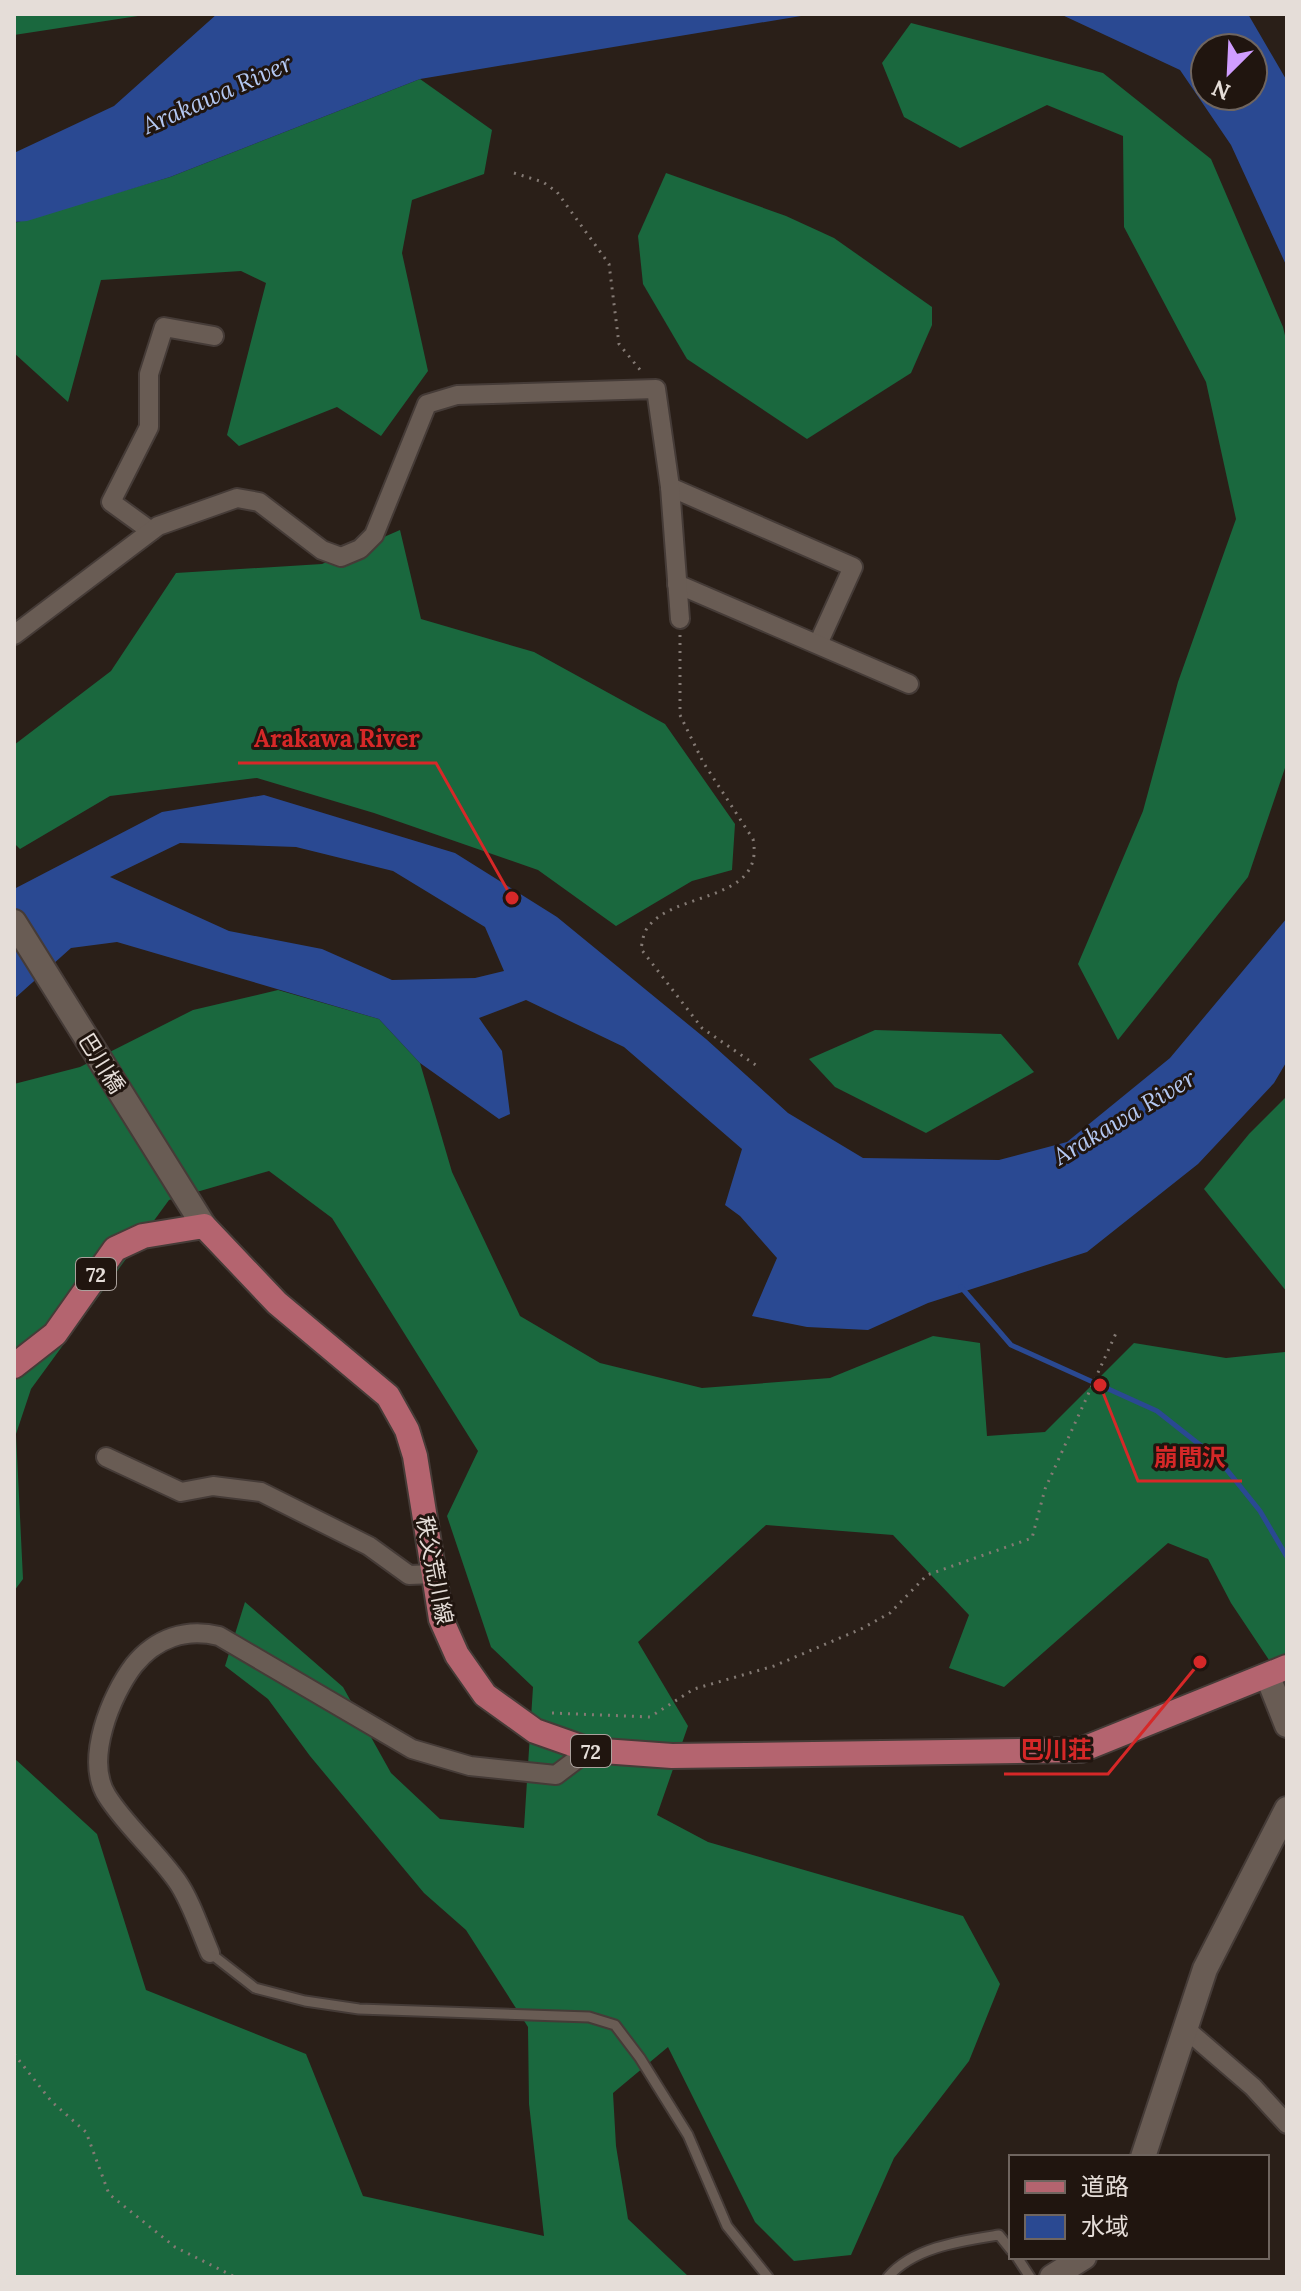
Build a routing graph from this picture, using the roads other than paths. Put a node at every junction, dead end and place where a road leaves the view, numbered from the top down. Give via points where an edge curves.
1 (214, 336) dead end
2 (670, 487) junction
3 (151, 531) junction
4 (677, 584) junction
5 (680, 619) road end
6 (14, 635) edge
7 (818, 644) junction
8 (909, 684) dead end
9 (14, 922) edge
10 (204, 1226) junction
11 (14, 1366) edge
12 (106, 1457) dead end
13 (434, 1574) junction
14 (1280, 1685) edge
15 (1287, 1725) edge
16 (589, 1750) junction
17 (1287, 1809) edge
18 (210, 1953) joint
19 (1188, 2031) junction
20 (1287, 2124) edge
21 (1144, 2155) edge
22 (1009, 2248) edge
23 (1018, 2259) edge
24 (1081, 2259) edge
25 (768, 2277) edge
26 (888, 2277) edge
27 (1030, 2277) edge
28 (1052, 2277) edge

1 - 3 street via 164,327 160,338 149,374 149,427 111,502
2 - 3 street via 656,389 457,395 427,404 374,535 360,549 341,557 322,550 259,502 237,498
2 - 4 street
2 - 7 street via 853,567
3 - 6 street
4 - 5 street
4 - 7 street
7 - 8 street
9 - 10 main road, 巴川橋
10 - 11 main road, 72 via 143,1236 115,1249 55,1334
10 - 13 main road, 秩父荒川線 / 72 via 277,1303 388,1396 415,1456
12 - 13 street via 181,1492 213,1486 261,1492 369,1546 409,1575
13 - 16 main road, 秩父荒川線 / 72 via 441,1619 457,1655 485,1695 535,1731
14 - 15 main road
14 - 16 main road, 秩父荒川線 / 72 via 1081,1750 672,1756
16 - 18 street via 556,1775 470,1766 412,1749 219,1636 198,1631 172,1635 146,1650 123,1679 104,1721 99,1759 105,1793 178,1883
17 - 19 main road via 1205,1969
18 - 25 lane via 255,1988 305,2001 369,2009 589,2017 615,2025 688,2135 727,2226
19 - 20 street
19 - 21 main road
22 - 26 lane via 999,2235 982,2238 900,2262
23 - 27 lane
24 - 28 main road

